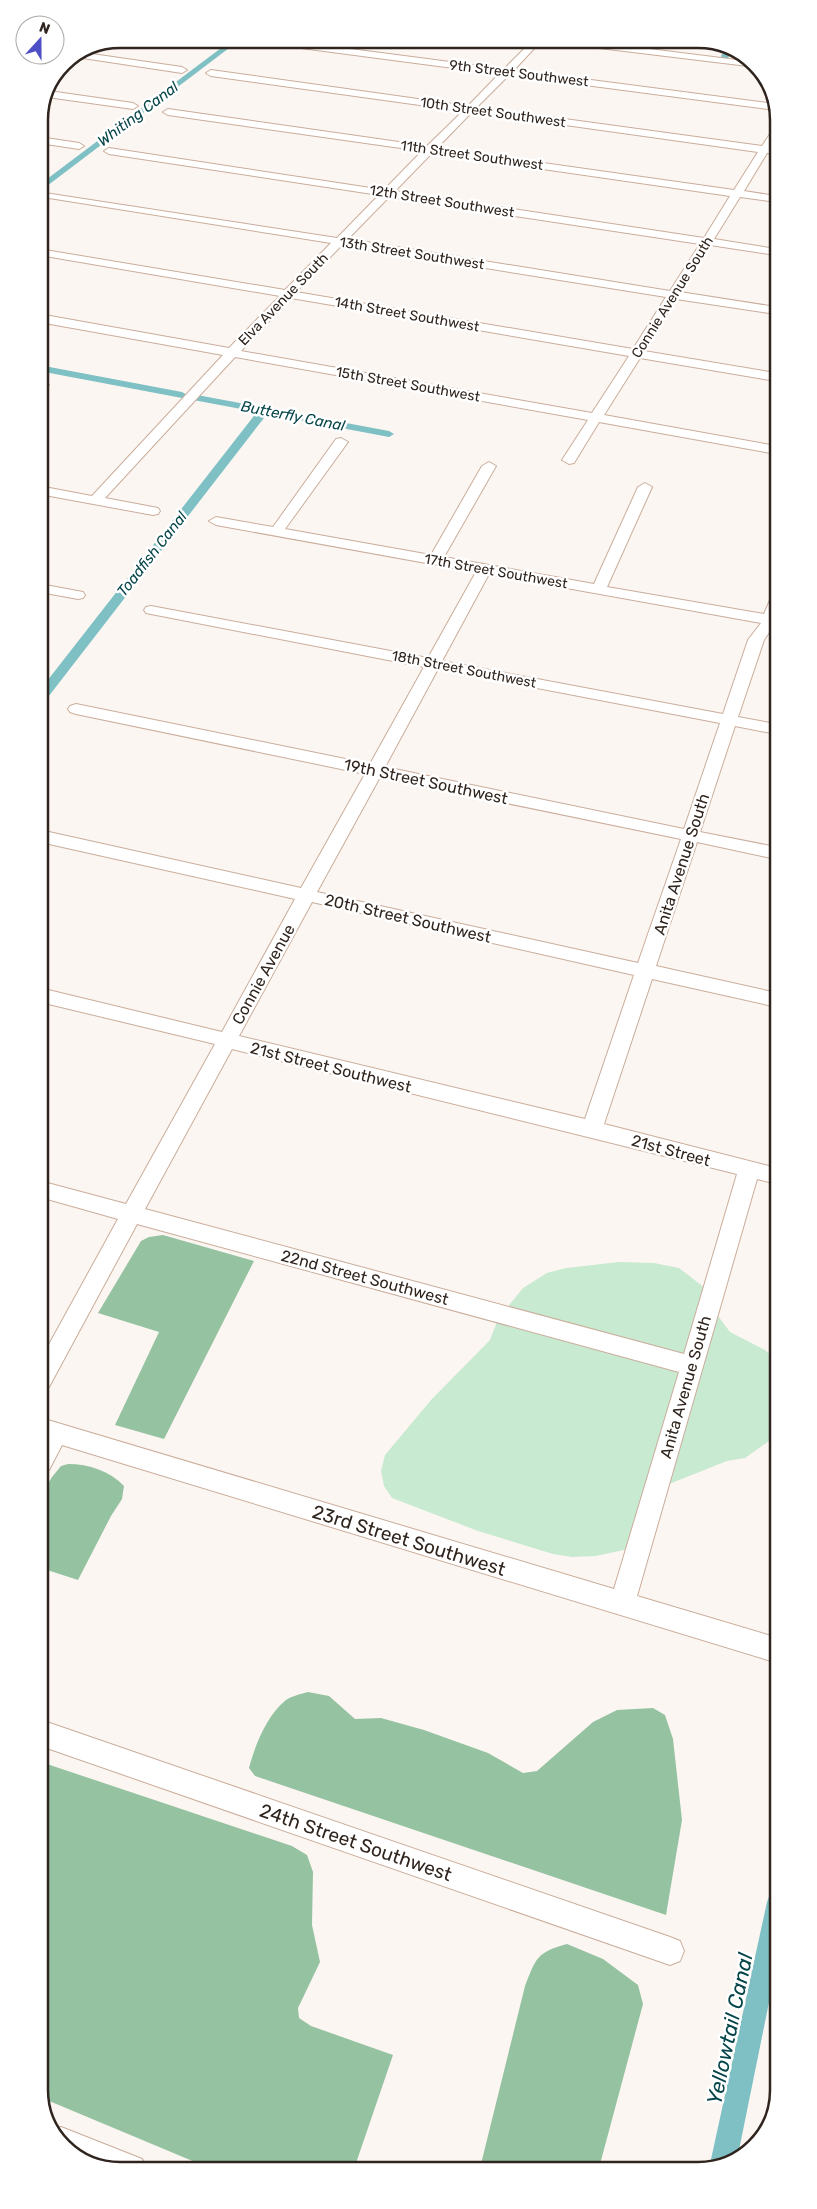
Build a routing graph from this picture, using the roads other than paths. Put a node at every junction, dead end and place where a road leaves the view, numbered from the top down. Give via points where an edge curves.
1 (324, 48) edge
2 (530, 48) edge
3 (646, 48) edge
4 (87, 56) edge
5 (742, 63) edge
6 (182, 70) dead end
7 (506, 72) junction
8 (211, 73) dead end
9 (52, 95) edge
10 (133, 106) dead end
11 (768, 106) edge
12 (470, 109) junction
13 (168, 112) dead end
14 (48, 141) edge
15 (79, 146) dead end
16 (431, 149) junction
17 (770, 150) edge
18 (109, 151) dead end
19 (388, 193) junction
20 (738, 193) junction
21 (49, 194) dead end
22 (770, 198) edge
23 (341, 241) junction
24 (707, 241) junction
25 (770, 251) edge
26 (48, 254) edge
27 (288, 294) junction
28 (674, 294) junction
29 (770, 310) edge
30 (48, 320) edge
31 (231, 353) junction
32 (637, 353) junction
33 (770, 376) edge
34 (595, 418) junction
35 (341, 442) dead end
36 (770, 449) edge
37 (569, 460) dead end
38 (489, 466) dead end
39 (646, 487) dead end
40 (48, 492) edge
41 (96, 500) junction
42 (153, 511) dead end
43 (216, 521) dead end
44 (276, 532) junction
45 (434, 560) junction
46 (485, 569) junction
47 (48, 589) edge
48 (599, 589) junction
49 (78, 595) dead end
50 (151, 610) dead end
51 (770, 619) edge
52 (770, 624) edge
53 (434, 663) junction
54 (76, 709) dead end
55 (728, 719) junction
56 (770, 727) edge
57 (374, 771) junction
58 (690, 835) junction
59 (48, 838) edge
60 (770, 852) edge
61 (307, 894) junction
62 (644, 970) junction
63 (48, 997) edge
64 (770, 998) edge
65 (226, 1041) junction
66 (593, 1129) junction
67 (749, 1170) junction
68 (770, 1174) edge
69 (48, 1190) edge
70 (131, 1213) junction
71 (690, 1365) junction
72 (48, 1367) edge
73 (48, 1431) edge
74 (622, 1604) junction
75 (770, 1649) edge
76 (48, 1735) edge
77 (670, 1951) dead end
78 (83, 2151) edge
79 (106, 2160) edge

1 - 7 street, 9th Street Southwest
2 - 7 street, Elva Avenue South
3 - 5 street
4 - 6 street
7 - 11 street, 9th Street Southwest
7 - 12 street, Elva Avenue South
8 - 12 street, 10th Street Southwest
9 - 10 street
12 - 16 street, Elva Avenue South
12 - 17 street, 10th Street Southwest
13 - 16 street, 11th Street Southwest
14 - 15 street
16 - 19 street, Elva Avenue South
16 - 20 street, 11th Street Southwest
17 - 20 street, Connie Avenue South
18 - 19 street, 12th Street Southwest
19 - 23 street, Elva Avenue South
19 - 24 street, 12th Street Southwest
20 - 22 street, 11th Street Southwest
20 - 24 street, Connie Avenue South
21 - 23 street, 13th Street Southwest
23 - 27 street, Elva Avenue South
23 - 28 street, 13th Street Southwest
24 - 25 street, 12th Street Southwest
24 - 28 street, Connie Avenue South
26 - 27 street, 14th Street Southwest
27 - 31 street, Elva Avenue South
27 - 32 street, 14th Street Southwest
28 - 29 street, 13th Street Southwest
28 - 32 street, Connie Avenue South
30 - 31 street, 15th Street Southwest
31 - 34 street, 15th Street Southwest
31 - 41 street, Elva Avenue South
32 - 33 street, 14th Street Southwest
32 - 34 street, Connie Avenue South
34 - 36 street, 15th Street Southwest
34 - 37 street, Connie Avenue South
35 - 44 street
38 - 45 street
39 - 48 street
40 - 41 street
41 - 42 street
43 - 44 street, 17th Street Southwest
44 - 45 street, 17th Street Southwest
45 - 46 street, 17th Street Southwest
46 - 48 street, 17th Street Southwest
46 - 53 street, Connie Avenue
47 - 49 street
48 - 51 street, 17th Street Southwest
50 - 53 street, 18th Street Southwest
52 - 55 street, Anita Avenue South via 756,640
53 - 55 street, 18th Street Southwest
53 - 57 street, Connie Avenue
54 - 57 street, 19th Street Southwest
55 - 56 street, 18th Street Southwest
55 - 58 street, Anita Avenue South
57 - 58 street, 19th Street Southwest
57 - 61 street, Connie Avenue
58 - 60 street, 19th Street Southwest
58 - 62 street, Anita Avenue South
59 - 61 street, 20th Street Southwest
61 - 62 street, 20th Street Southwest
61 - 65 street, Connie Avenue
62 - 64 street, 20th Street Southwest
62 - 66 street, Anita Avenue South
63 - 65 street, 21st Street Southwest
65 - 66 street, 21st Street Southwest
65 - 70 street, Connie Avenue
66 - 67 street, 21st Street
67 - 68 street
67 - 71 street, Anita Avenue South
69 - 70 street, 22nd Street Southwest
70 - 71 street, 22nd Street Southwest
70 - 72 street, Connie Avenue
71 - 74 street, Anita Avenue South
73 - 74 street, 23rd Street Southwest
74 - 75 street, 23rd Street Southwest
76 - 77 street, 24th Street Southwest
78 - 79 street

